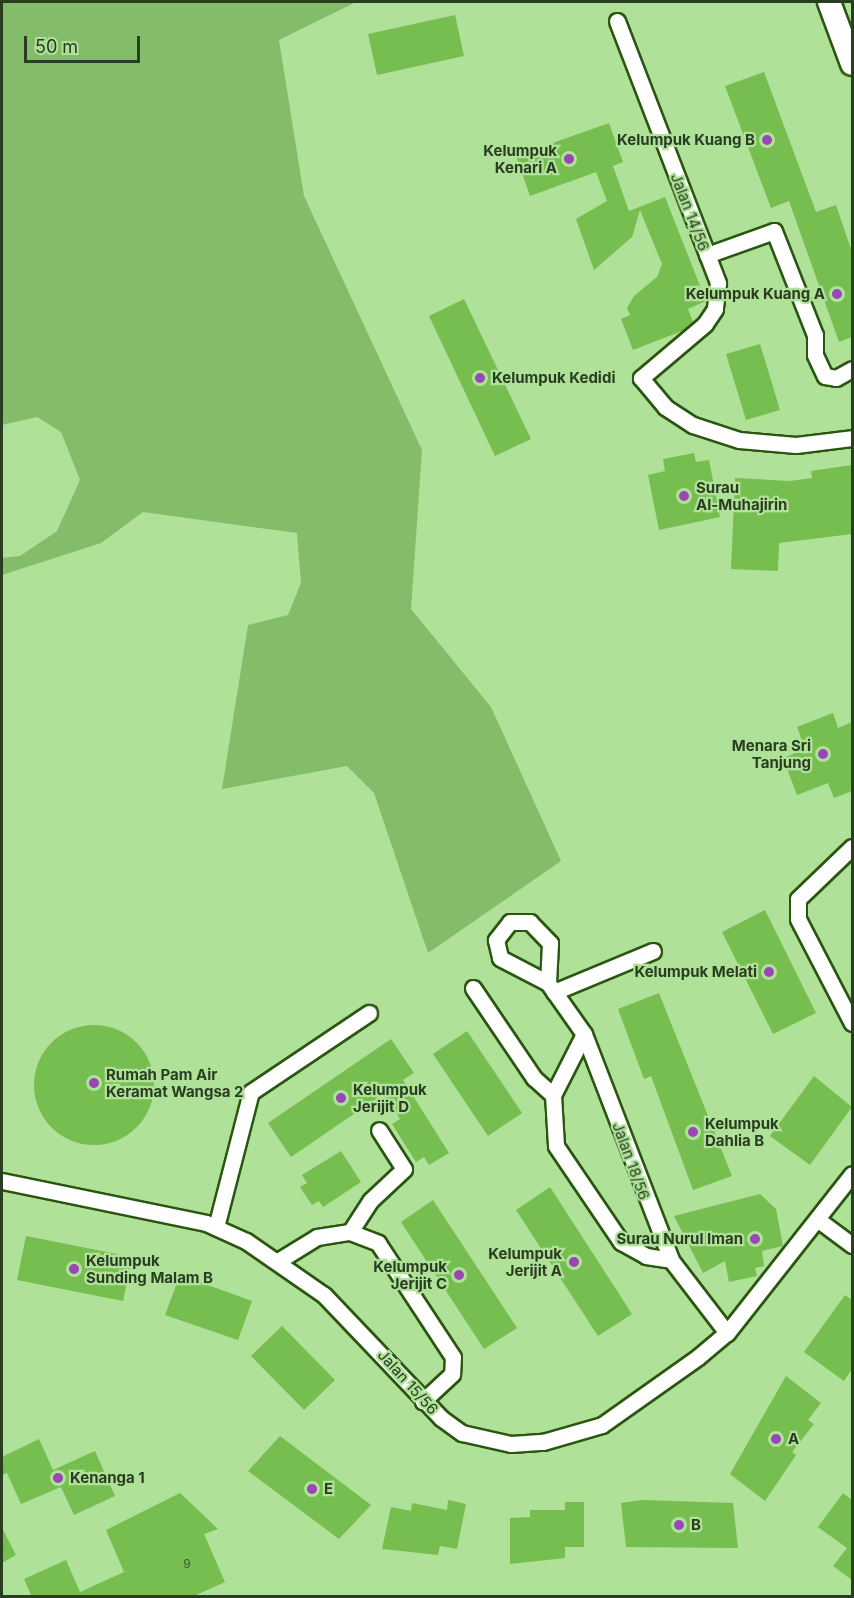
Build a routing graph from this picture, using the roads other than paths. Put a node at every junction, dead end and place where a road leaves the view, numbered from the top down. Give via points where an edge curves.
1 (829, 2) edge
2 (617, 21) dead end
3 (852, 64) edge
4 (707, 255) junction
5 (852, 369) edge
6 (852, 438) edge
7 (852, 847) edge
8 (653, 951) dead end
9 (473, 988) dead end
10 (369, 1013) dead end
11 (852, 1023) edge
12 (584, 1034) junction
13 (553, 1095) junction
14 (379, 1130) dead end
15 (852, 1173) edge
16 (2, 1181) edge
17 (817, 1219) junction
18 (216, 1227) junction
19 (350, 1232) junction
20 (852, 1245) edge
21 (671, 1260) junction
22 (278, 1261) junction
23 (727, 1333) junction
24 (423, 1401) junction

1 - 3 main road
2 - 4 street, Jalan 14/56
4 - 5 street via 774,231 816,335 815,355 825,376 836,378
4 - 6 street, Jalan 14/56 via 718,283 715,309 705,324 641,378 665,407 693,425 739,440 796,445
7 - 11 street via 798,899 798,919
8 - 12 street, Jalan 18/56 via 551,987
9 - 13 street via 534,1078
10 - 18 street via 251,1092
12 - 13 street
12 - 21 street, Jalan 18/56
13 - 21 street via 556,1146 599,1217 621,1242 646,1256
14 - 19 street via 404,1170 371,1200
15 - 17 street, Jalan 15/56
16 - 18 street, Jalan 15/56
17 - 20 street
17 - 23 street, Jalan 15/56
18 - 22 street, Jalan 15/56
19 - 22 street via 303,1242
19 - 24 street via 366,1237 386,1252 453,1356 452,1374
21 - 23 street, Jalan 18/56
22 - 24 street, Jalan 15/56 via 324,1295
23 - 24 street, Jalan 15/56 via 630,1409 574,1435 543,1442 486,1442 462,1432

